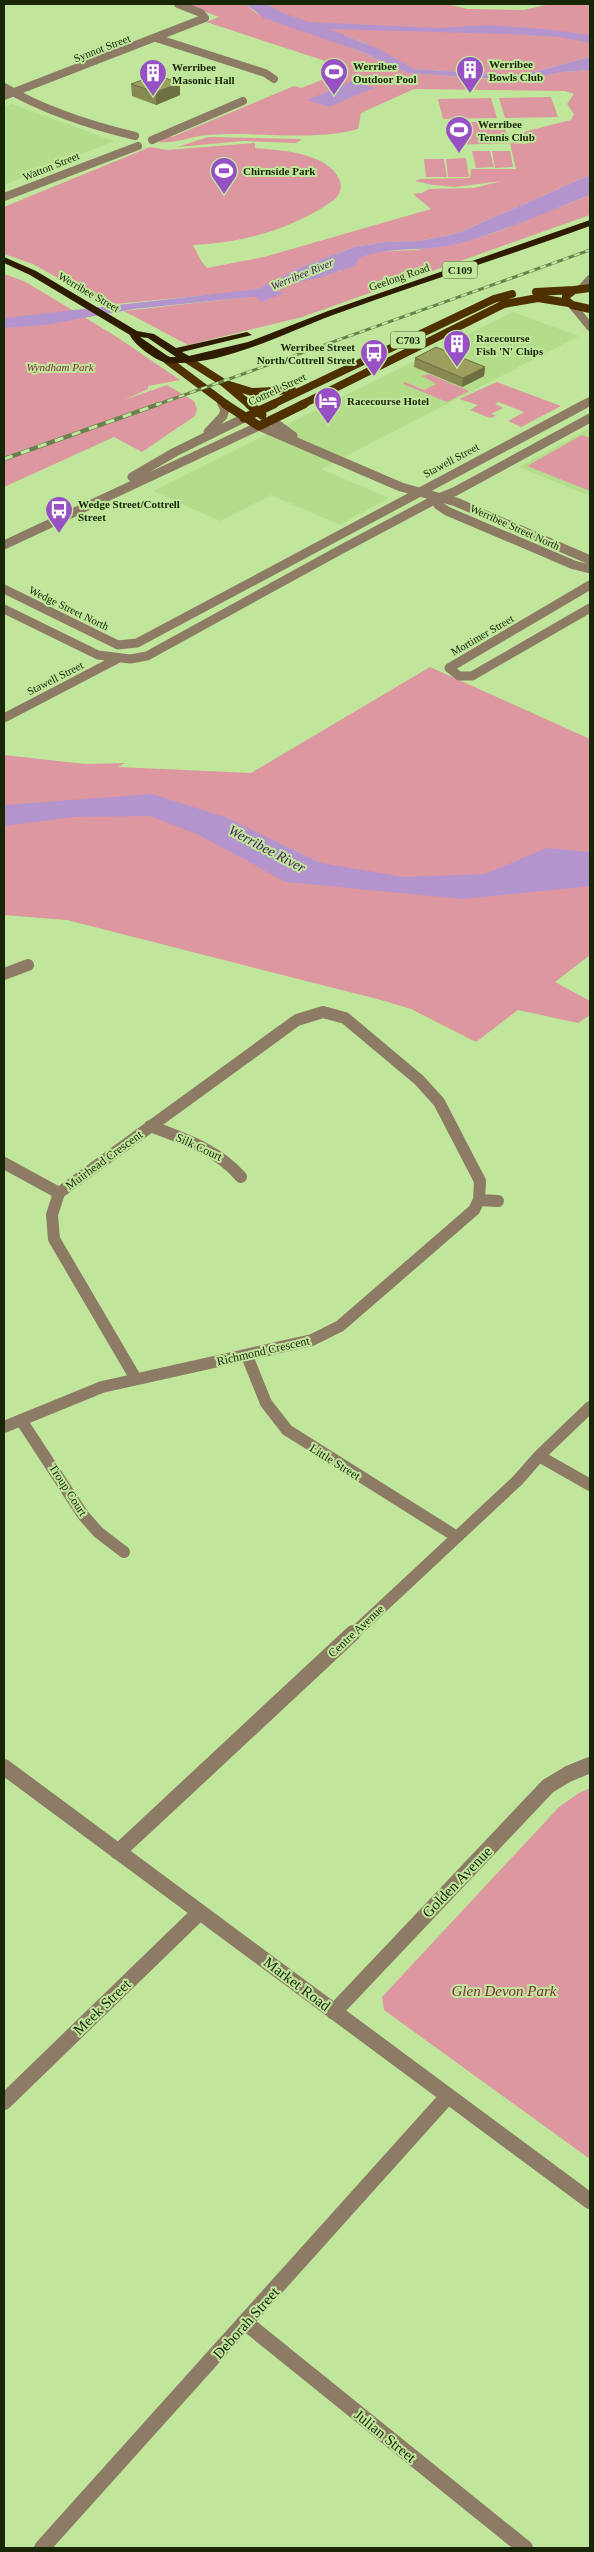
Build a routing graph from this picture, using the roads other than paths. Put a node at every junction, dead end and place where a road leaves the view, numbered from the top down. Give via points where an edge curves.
1 (178, 4) edge
2 (156, 38) junction
3 (274, 79) dead end
4 (4, 87) edge
5 (13, 93) junction
6 (4, 96) edge
7 (243, 101) dead end
8 (111, 131) junction
9 (167, 132) junction
10 (135, 136) junction
11 (143, 136) junction
12 (152, 140) junction
13 (126, 141) junction
14 (138, 146) junction
15 (107, 156) junction
16 (4, 197) edge
17 (590, 223) edge
18 (4, 260) edge
19 (4, 266) edge
20 (32, 274) junction
21 (590, 279) edge
22 (590, 288) edge
23 (578, 289) junction
24 (570, 304) junction
25 (590, 309) edge
26 (328, 314) junction
27 (462, 326) junction
28 (590, 327) edge
29 (429, 330) junction
30 (134, 333) junction
31 (174, 351) junction
32 (168, 360) junction
33 (188, 360) junction
34 (224, 383) junction
35 (314, 384) junction
36 (220, 400) junction
37 (590, 401) edge
38 (256, 411) junction
39 (244, 418) junction
40 (590, 418) edge
41 (271, 420) junction
42 (260, 426) junction
43 (199, 440) junction
44 (312, 448) junction
45 (417, 492) junction
46 (436, 499) junction
47 (82, 506) junction
48 (325, 544) junction
49 (4, 545) edge
50 (340, 550) junction
51 (590, 560) edge
52 (590, 570) edge
53 (270, 573) junction
54 (284, 580) junction
55 (590, 585) edge
56 (4, 588) edge
57 (590, 608) edge
58 (4, 609) edge
59 (125, 646) junction
60 (118, 658) junction
61 (4, 718) edge
62 (28, 965) dead end
63 (4, 974) edge
64 (150, 1126) junction
65 (4, 1163) edge
66 (241, 1177) dead end
67 (59, 1193) junction
68 (479, 1200) junction
69 (498, 1201) dead end
70 (247, 1356) junction
71 (136, 1379) junction
72 (590, 1408) edge
73 (21, 1420) junction
74 (4, 1427) edge
75 (539, 1456) junction
76 (590, 1485) edge
77 (457, 1537) junction
78 (124, 1552) dead end
79 (590, 1765) edge
80 (4, 1767) edge
81 (118, 1852) junction
82 (200, 1912) junction
83 (334, 2012) junction
84 (448, 2096) junction
85 (4, 2102) edge
86 (590, 2201) edge
87 (246, 2323) junction
88 (42, 2548) edge
89 (525, 2548) edge

1 - 2 street, Synnot Street via 205,15 205,18
2 - 3 street via 265,73
2 - 5 street, Synnot Street
4 - 5 street
5 - 6 street, Synnot Street
5 - 8 street via 21,99
7 - 9 street
8 - 10 street
8 - 13 street
9 - 11 street
9 - 12 street
10 - 11 street
10 - 13 street, Watton Street
11 - 12 street
12 - 14 street, Watton Street via 150,144
13 - 14 street
13 - 15 street, Watton Street
14 - 15 street, Watton Street
15 - 16 street, Watton Street
17 - 26 highway, Geelong Road / C109
18 - 20 highway, Werribee Street
19 - 20 highway, Werribee Street
20 - 30 highway, Werribee Street
21 - 23 street
22 - 23 main road, C703
23 - 24 main road via 566,296
23 - 29 main road, Cottrell Street / C703 via 508,295
24 - 25 main road, C703
24 - 27 main road, Cottrell Street / C703 via 538,298 520,300 504,304
24 - 28 street
26 - 31 highway, Geelong Road / C109
26 - 33 highway, Geelong Road / C109 via 282,334
27 - 29 main road
27 - 41 main road, Cottrell Street / C703
29 - 35 main road, Cottrell Street / C703
30 - 31 highway, Werribee Street via 151,336
30 - 32 highway, Werribee Street via 137,340
31 - 32 highway
31 - 33 highway, Werribee Street
32 - 33 highway, C109
32 - 36 main road, Werribee Street North
33 - 34 main road, Werribee Street North / C703
34 - 35 main road, C703 via 264,393
34 - 38 main road, Werribee Street North
35 - 38 main road, Cottrell Street
36 - 39 main road, Werribee Street North
36 - 43 street via 225,409 223,416
37 - 45 street, Stawell Street
38 - 39 main road, Cottrell Street
38 - 41 main road, Werribee Street North
39 - 42 main road, Werribee Street North
39 - 43 street, Cottrell Street
40 - 46 street, Stawell Street
41 - 42 main road, Cottrell Street / C703
41 - 44 street, Werribee Street North
42 - 44 street, Werribee Street North via 286,440
42 - 47 street, Cottrell Street
43 - 47 street, Cottrell Street
44 - 45 street, Werribee Street North
45 - 46 street, Werribee Street North
45 - 48 street, Stawell Street
46 - 50 street, Stawell Street
46 - 51 street, Werribee Street North via 456,502
46 - 52 street, Werribee Street North via 438,505 447,510
47 - 49 street, Cottrell Street
48 - 50 street
48 - 53 street, Stawell Street
50 - 54 street, Stawell Street
53 - 54 street
53 - 59 street, Stawell Street via 137,643
54 - 60 street, Stawell Street via 154,652 140,658
55 - 57 street, Mortimer Street via 449,668 459,676 472,676
56 - 59 street, Wedge Street North
58 - 60 street via 98,655
59 - 60 street via 126,652
60 - 61 street, Stawell Street
62 - 63 street
64 - 66 street, Silk Court via 218,1154 232,1164
64 - 67 street, Muirhead Crescent
64 - 68 street, Muirhead Crescent via 297,1020 323,1012 345,1018 419,1080 439,1102 480,1181
65 - 67 street
67 - 71 street, Muirhead Crescent via 50,1222 54,1239
68 - 69 street
68 - 70 street, Richmond Crescent via 464,1222 340,1326 300,1344
70 - 71 street, Richmond Crescent
70 - 77 street, Little Street via 266,1403 287,1430
71 - 73 street, Richmond Crescent via 75,1396
72 - 75 street, Centre Avenue
73 - 74 street, Richmond Crescent
73 - 78 street, Troup Court via 83,1515 98,1532
75 - 76 street
75 - 77 street, Centre Avenue
77 - 81 street, Centre Avenue
79 - 83 street, Golden Avenue via 548,1786
80 - 81 street, Market Road
81 - 82 street, Market Road
82 - 83 street, Market Road
82 - 85 street, Meek Street
83 - 84 street, Market Road
84 - 86 street, Market Road
84 - 87 street, Deborah Street
87 - 88 street, Deborah Street
87 - 89 street, Julian Street

